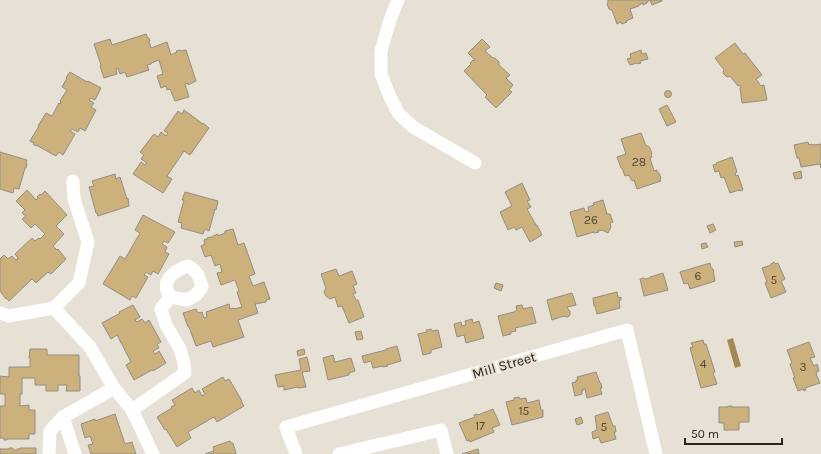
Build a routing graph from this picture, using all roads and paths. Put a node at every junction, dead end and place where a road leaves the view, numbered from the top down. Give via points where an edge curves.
1 (398, 0) edge
2 (475, 164) dead end
3 (73, 181) dead end
4 (170, 297) dead end
5 (54, 308) junction
6 (0, 313) edge
7 (114, 388) junction
8 (132, 410) junction
9 (63, 417) junction
10 (49, 454) edge
11 (75, 454) edge
12 (153, 454) edge
13 (296, 454) edge
14 (339, 454) edge
15 (447, 454) edge
16 (656, 454) edge

1 - 2 street via 381,51 381,74 389,96 399,114 412,127
3 - 5 street via 74,199 88,242 79,283
4 - 8 street via 161,309 166,325 180,349 185,373
5 - 6 street via 9,316
5 - 7 street via 90,347
7 - 8 street
7 - 9 street
8 - 12 street
9 - 10 street via 50,431
9 - 11 street
13 - 16 street, Mill Street via 286,427 627,330
14 - 15 street via 441,430

